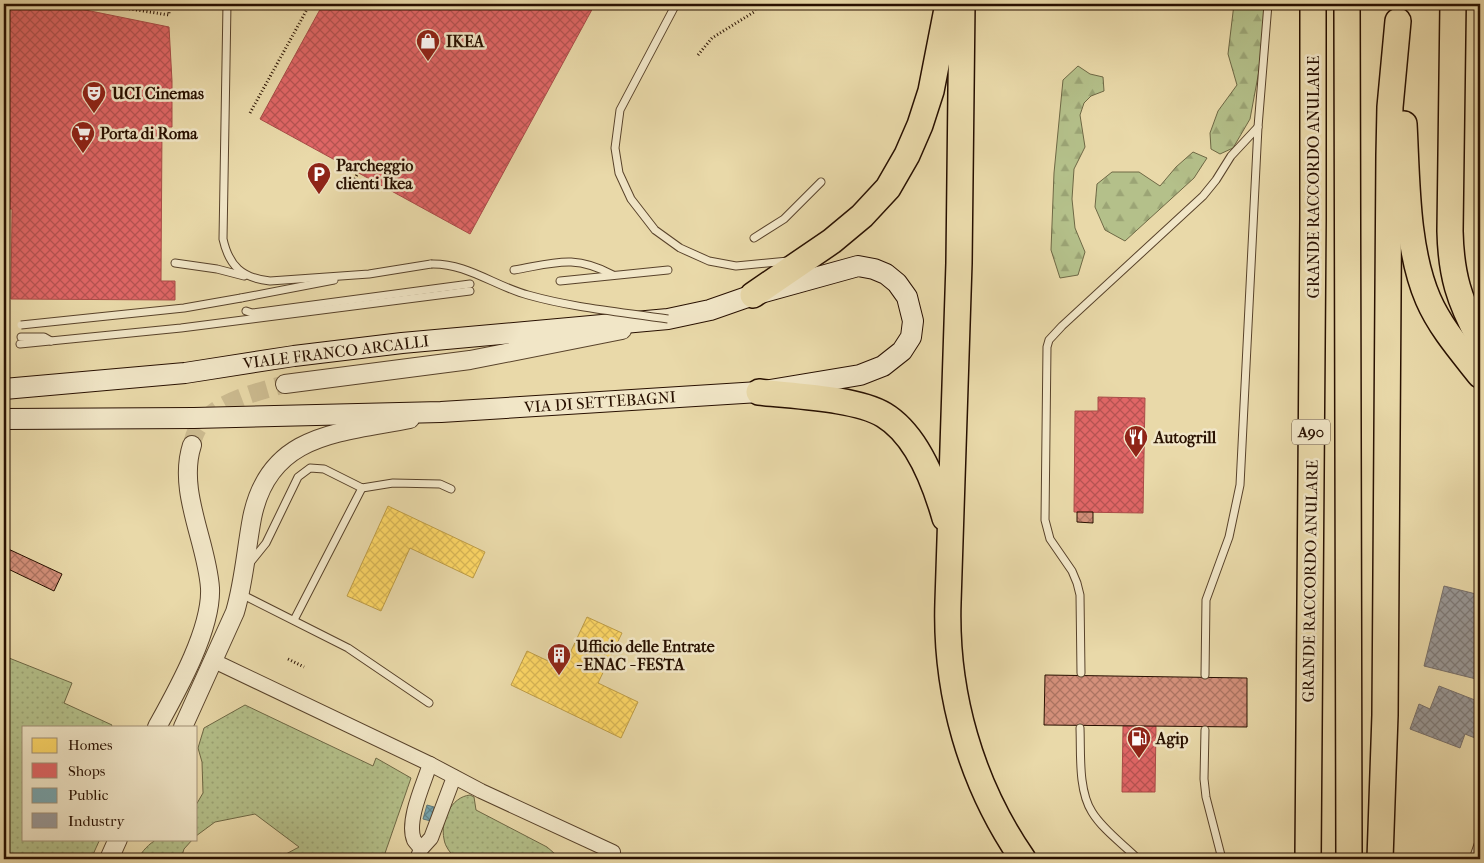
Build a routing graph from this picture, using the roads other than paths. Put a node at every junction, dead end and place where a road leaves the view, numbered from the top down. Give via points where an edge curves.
1 (227, 4) edge
2 (676, 4) edge
3 (948, 4) edge
4 (962, 4) edge
5 (976, 4) edge
6 (1268, 4) edge
7 (1313, 4) edge
8 (1347, 4) edge
9 (1453, 4) edge
10 (1398, 12) edge
11 (1258, 127) junction
12 (821, 182) dead end
13 (754, 238) dead end
14 (808, 259) junction
15 (175, 263) dead end
16 (959, 263) junction
17 (514, 270) dead end
18 (668, 270) dead end
19 (368, 274) junction
20 (614, 275) junction
21 (256, 279) junction
22 (560, 280) dead end
23 (753, 295) junction
24 (246, 311) dead end
25 (668, 318) junction
26 (21, 325) dead end
27 (1480, 339) edge
28 (21, 340) dead end
29 (1480, 375) edge
30 (285, 384) tunnel mouth
31 (4, 389) edge
32 (759, 392) junction
33 (441, 412) junction
34 (4, 419) edge
35 (192, 445) tunnel mouth
36 (362, 488) junction
37 (451, 489) dead end
38 (950, 536) junction
39 (245, 568) junction
40 (240, 594) junction
41 (294, 620) junction
42 (214, 661) junction
43 (1081, 673) dead end
44 (1205, 675) dead end
45 (429, 703) dead end
46 (158, 726) edge
47 (183, 726) edge
48 (1080, 728) dead end
49 (1204, 730) dead end
50 (430, 764) junction
51 (454, 777) junction
52 (1480, 839) edge
53 (118, 840) edge
54 (613, 852) dead end
55 (419, 854) edge
56 (109, 859) edge
57 (1023, 859) edge
58 (1138, 859) edge
59 (1222, 859) edge
60 (1308, 859) edge
61 (1349, 859) edge
62 (1380, 859) edge
63 (1473, 859) edge

1 - 21 lane via 223,239 233,264
2 - 14 lane via 620,110 615,148 619,173 631,198 654,230 680,248 709,261 736,266
3 - 14 highway via 931,92 907,155 888,188 862,216
4 - 16 highway
5 - 16 highway
6 - 11 lane
7 - 60 highway, GRANDE RACCORDO ANULARE / A90
8 - 61 highway, A90
9 - 27 highway via 1452,262 1461,302
10 - 29 highway via 1408,190 1417,262 1433,310
10 - 62 highway via 1389,154 1385,715
11 - 43 lane via 1231,156 1206,192 1049,340 1045,370 1045,520 1050,539 1078,583
11 - 44 lane via 1240,485 1229,537 1206,600
12 - 13 lane via 784,219
14 - 23 highway
15 - 21 lane
16 - 38 highway
17 - 20 lane via 566,260 600,268
18 - 20 lane
19 - 21 lane
19 - 25 lane, bridge via 446,264 549,301
19 - 26 lane, bridge via 184,308
20 - 22 lane
23 - 25 main road, VIALE FRANCO ARCALLI via 710,310
23 - 32 main road, VIA DI SETTEBAGNI via 848,268 866,267 886,274 897,283 907,297 913,321 911,337 902,351 877,370
24 - 28 lane via 252,313 470,287 181,328 51,341
25 - 30 street via 470,360
25 - 31 main road, VIALE FRANCO ARCALLI via 402,342 185,373
32 - 33 main road, VIA DI SETTEBAGNI
32 - 38 highway via 850,404 873,410 889,419 906,435 924,462
33 - 34 main road
33 - 39 street via 321,437 301,445 284,458 257,499
35 - 46 street via 187,472 210,587 209,607 191,660
36 - 37 lane via 394,483 440,484
36 - 39 lane via 324,470 310,468 298,477 266,543
36 - 41 lane
38 - 57 highway via 948,636 957,705 976,772 1001,824
39 - 40 street
40 - 41 lane
40 - 42 street
41 - 45 lane via 348,648
42 - 47 street
42 - 50 street
48 - 58 lane via 1086,800 1100,822
49 - 59 lane via 1206,797
50 - 51 street
50 - 55 street via 412,826
51 - 54 street
51 - 55 street via 431,838
52 - 63 lane
53 - 56 street

